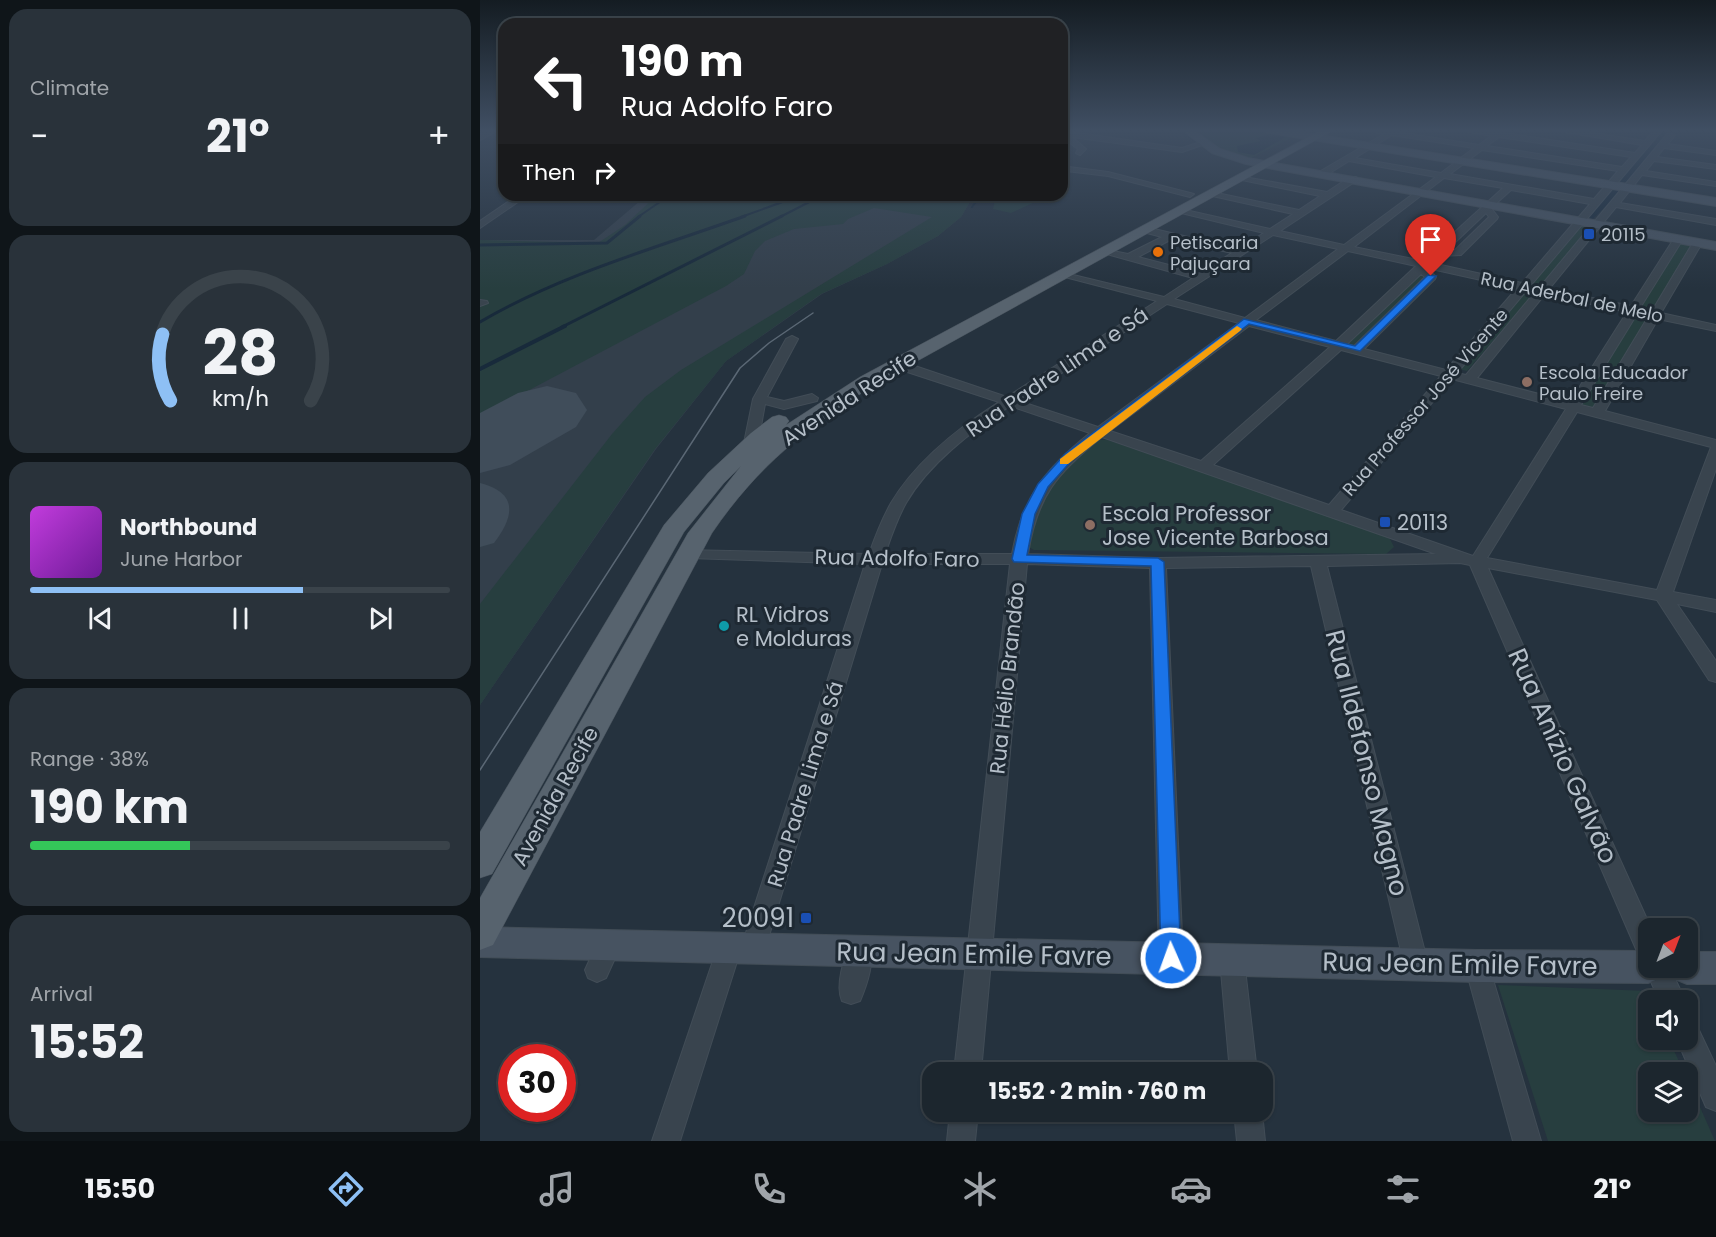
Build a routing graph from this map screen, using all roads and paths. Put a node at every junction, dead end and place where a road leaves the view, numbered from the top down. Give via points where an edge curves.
1 (1187, 182) edge
2 (1232, 182) edge
3 (1240, 182) edge
4 (1266, 182) edge
5 (1348, 182) edge
6 (1370, 182) edge
7 (1434, 182) edge
8 (1480, 182) edge
9 (1595, 182) edge
10 (1619, 182) edge
11 (1624, 182) edge
12 (1618, 186) junction
13 (1233, 187) junction
14 (1509, 187) junction
15 (1421, 192) junction
16 (1327, 195) junction
17 (515, 201) edge
18 (1596, 202) junction
19 (1716, 202) edge
20 (1612, 204) junction
21 (1488, 206) junction
22 (1301, 213) junction
23 (1580, 221) junction
24 (1716, 222) edge
25 (1596, 224) junction
26 (480, 225) edge
27 (1146, 230) junction
28 (1271, 232) junction
29 (1170, 236) junction
30 (1678, 239) junction
31 (1697, 243) junction
32 (1716, 246) edge
33 (1347, 249) junction
34 (1106, 251) junction
35 (1239, 252) junction
36 (1128, 258) junction
37 (1422, 266) junction
38 (1065, 274) junction
39 (1202, 277) junction
40 (1524, 286) junction
41 (1543, 290) junction
42 (1165, 300) junction
43 (1635, 311) junction
44 (1655, 315) junction
45 (1247, 321) junction
46 (1716, 328) edge
47 (792, 339) dead end
48 (1339, 345) junction
49 (1357, 349) junction
50 (896, 364) junction
51 (1448, 373) junction
52 (1469, 379) junction
53 (813, 398) junction
54 (759, 399) junction
55 (1008, 401) junction
56 (1573, 406) junction
57 (1597, 413) junction
58 (1101, 431) junction
59 (751, 443) junction
60 (1716, 444) edge
61 (1716, 449) edge
62 (1203, 466) junction
63 (1332, 510) junction
64 (1378, 527) junction
65 (689, 553) junction
66 (874, 559) junction
67 (1019, 559) junction
68 (1393, 561) junction
69 (1471, 561) junction
70 (1158, 562) junction
71 (1318, 562) junction
72 (1663, 596) junction
73 (1716, 606) edge
74 (1716, 675) edge
75 (480, 862) edge
76 (1638, 927) edge
77 (480, 933) edge
78 (480, 942) edge
79 (741, 949) junction
80 (860, 951) junction
81 (979, 955) junction
82 (1171, 958) junction
83 (1232, 960) junction
84 (1416, 964) junction
85 (1477, 966) junction
86 (1638, 967) edge
87 (1698, 968) edge
88 (1716, 968) edge
89 (851, 992) dead end
90 (1695, 1050) edge
91 (968, 1062) edge
92 (1243, 1062) edge
93 (1716, 1097) edge
94 (963, 1122) edge
95 (1249, 1122) edge
96 (666, 1141) edge
97 (961, 1141) edge
98 (1251, 1141) edge
99 (1527, 1141) edge

1 - 13 street
2 - 13 main road
3 - 13 main road, Avenida Recife
4 - 13 main road
5 - 16 street, Rua Padre Lima e Sá
6 - 15 main road
7 - 15 street, Rua Hélio Brandão
8 - 14 street
9 - 12 main road
10 - 12 street, Rua Professor José Vicente
11 - 12 street, Rua Professor José Vicente
12 - 18 street, Rua Professor José Vicente
12 - 19 main road
12 - 20 street, Rua Professor José Vicente
13 - 16 street
13 - 22 street
13 - 27 main road, Avenida Recife
13 - 28 street, Rua Aderbal de Melo
13 - 53 main road, Avenida Recife via 931,332
14 - 18 street
14 - 21 street
15 - 21 main road
15 - 33 street, Rua Hélio Brandão
16 - 22 street, Rua Padre Lima e Sá
17 - 26 street
18 - 23 street, Rua Professor José Vicente
20 - 24 street
20 - 25 street, Rua Professor José Vicente
21 - 23 main road
21 - 37 street via 1494,218 1458,253 1439,253
22 - 28 street, Rua Padre Lima e Sá
23 - 25 main road
23 - 40 street, Rua Professor José Vicente
25 - 30 main road
25 - 41 street, Rua Professor José Vicente
27 - 29 street
27 - 34 main road, Avenida Recife
28 - 33 street, Rua Aderbal de Melo
28 - 35 street, Rua Padre Lima e Sá
29 - 35 street
29 - 36 street
30 - 31 main road
30 - 43 street
31 - 32 main road
31 - 44 street
33 - 37 street, Rua Aderbal de Melo
33 - 45 street, Rua Hélio Brandão
34 - 36 street
34 - 38 main road, Avenida Recife
35 - 39 street, Rua Padre Lima e Sá
36 - 39 street
37 - 40 street, Rua Aderbal de Melo
37 - 48 street
37 - 49 street via 1431,276
38 - 42 street
38 - 50 main road, Avenida Recife
39 - 42 street, Rua Padre Lima e Sá
40 - 41 street, Rua Aderbal de Melo
40 - 51 street, Rua Professor José Vicente
41 - 43 street, Rua Aderbal de Melo
41 - 52 street, Rua Professor José Vicente
42 - 45 street
42 - 55 street, Rua Padre Lima e Sá
43 - 44 street, Rua Aderbal de Melo
43 - 56 street
44 - 46 street, Rua Aderbal de Melo
44 - 57 street
45 - 48 street
45 - 58 street, Rua Hélio Brandão
47 - 54 street
48 - 49 street
48 - 62 street
49 - 51 street
50 - 55 street
50 - 65 main road, Avenida Recife via 811,417 775,445 741,479
51 - 52 street
51 - 63 street, Rua Professor José Vicente
52 - 56 street
53 - 54 street via 784,405
53 - 59 main road, Avenida Recife
54 - 59 street
55 - 58 street
55 - 66 street, Rua Padre Lima e Sá via 964,433 903,496
56 - 57 street
56 - 69 street
57 - 60 street
58 - 62 street
58 - 67 street, Rua Hélio Brandão via 1069,456 1042,486 1028,514
59 - 75 main road, Avenida Recife via 673,530
61 - 72 street
62 - 63 street
63 - 64 street
64 - 68 street via 1405,549 1405,554
64 - 69 street
65 - 66 street, Rua Adolfo Faro
65 - 77 main road, Avenida Recife
66 - 67 street, Rua Adolfo Faro
66 - 79 street, Rua Padre Lima e Sá
67 - 70 street, Rua Adolfo Faro
67 - 81 street, Rua Hélio Brandão
68 - 69 street, Rua Adolfo Faro
68 - 71 street, Rua Adolfo Faro
69 - 72 street
69 - 76 street, Rua Anízio Galvão
70 - 71 street, Rua Adolfo Faro
70 - 82 street
71 - 84 street, Rua Ildefonso Magno
72 - 73 street
72 - 74 street
78 - 79 main road, Rua Jean Emile Favre via 603,958
79 - 80 main road, Rua Jean Emile Favre
79 - 96 street, Rua Padre Lima e Sá
80 - 81 main road, Rua Jean Emile Favre
80 - 89 street
81 - 82 main road, Rua Jean Emile Favre via 1104,962
81 - 91 street, Rua Hélio Brandão
82 - 83 main road, Rua Jean Emile Favre
83 - 84 main road, Rua Jean Emile Favre via 1352,969
83 - 92 street
84 - 85 main road, Rua Jean Emile Favre
85 - 86 main road, Rua Jean Emile Favre
85 - 99 street
87 - 88 main road
90 - 93 street
94 - 97 street
95 - 98 street

